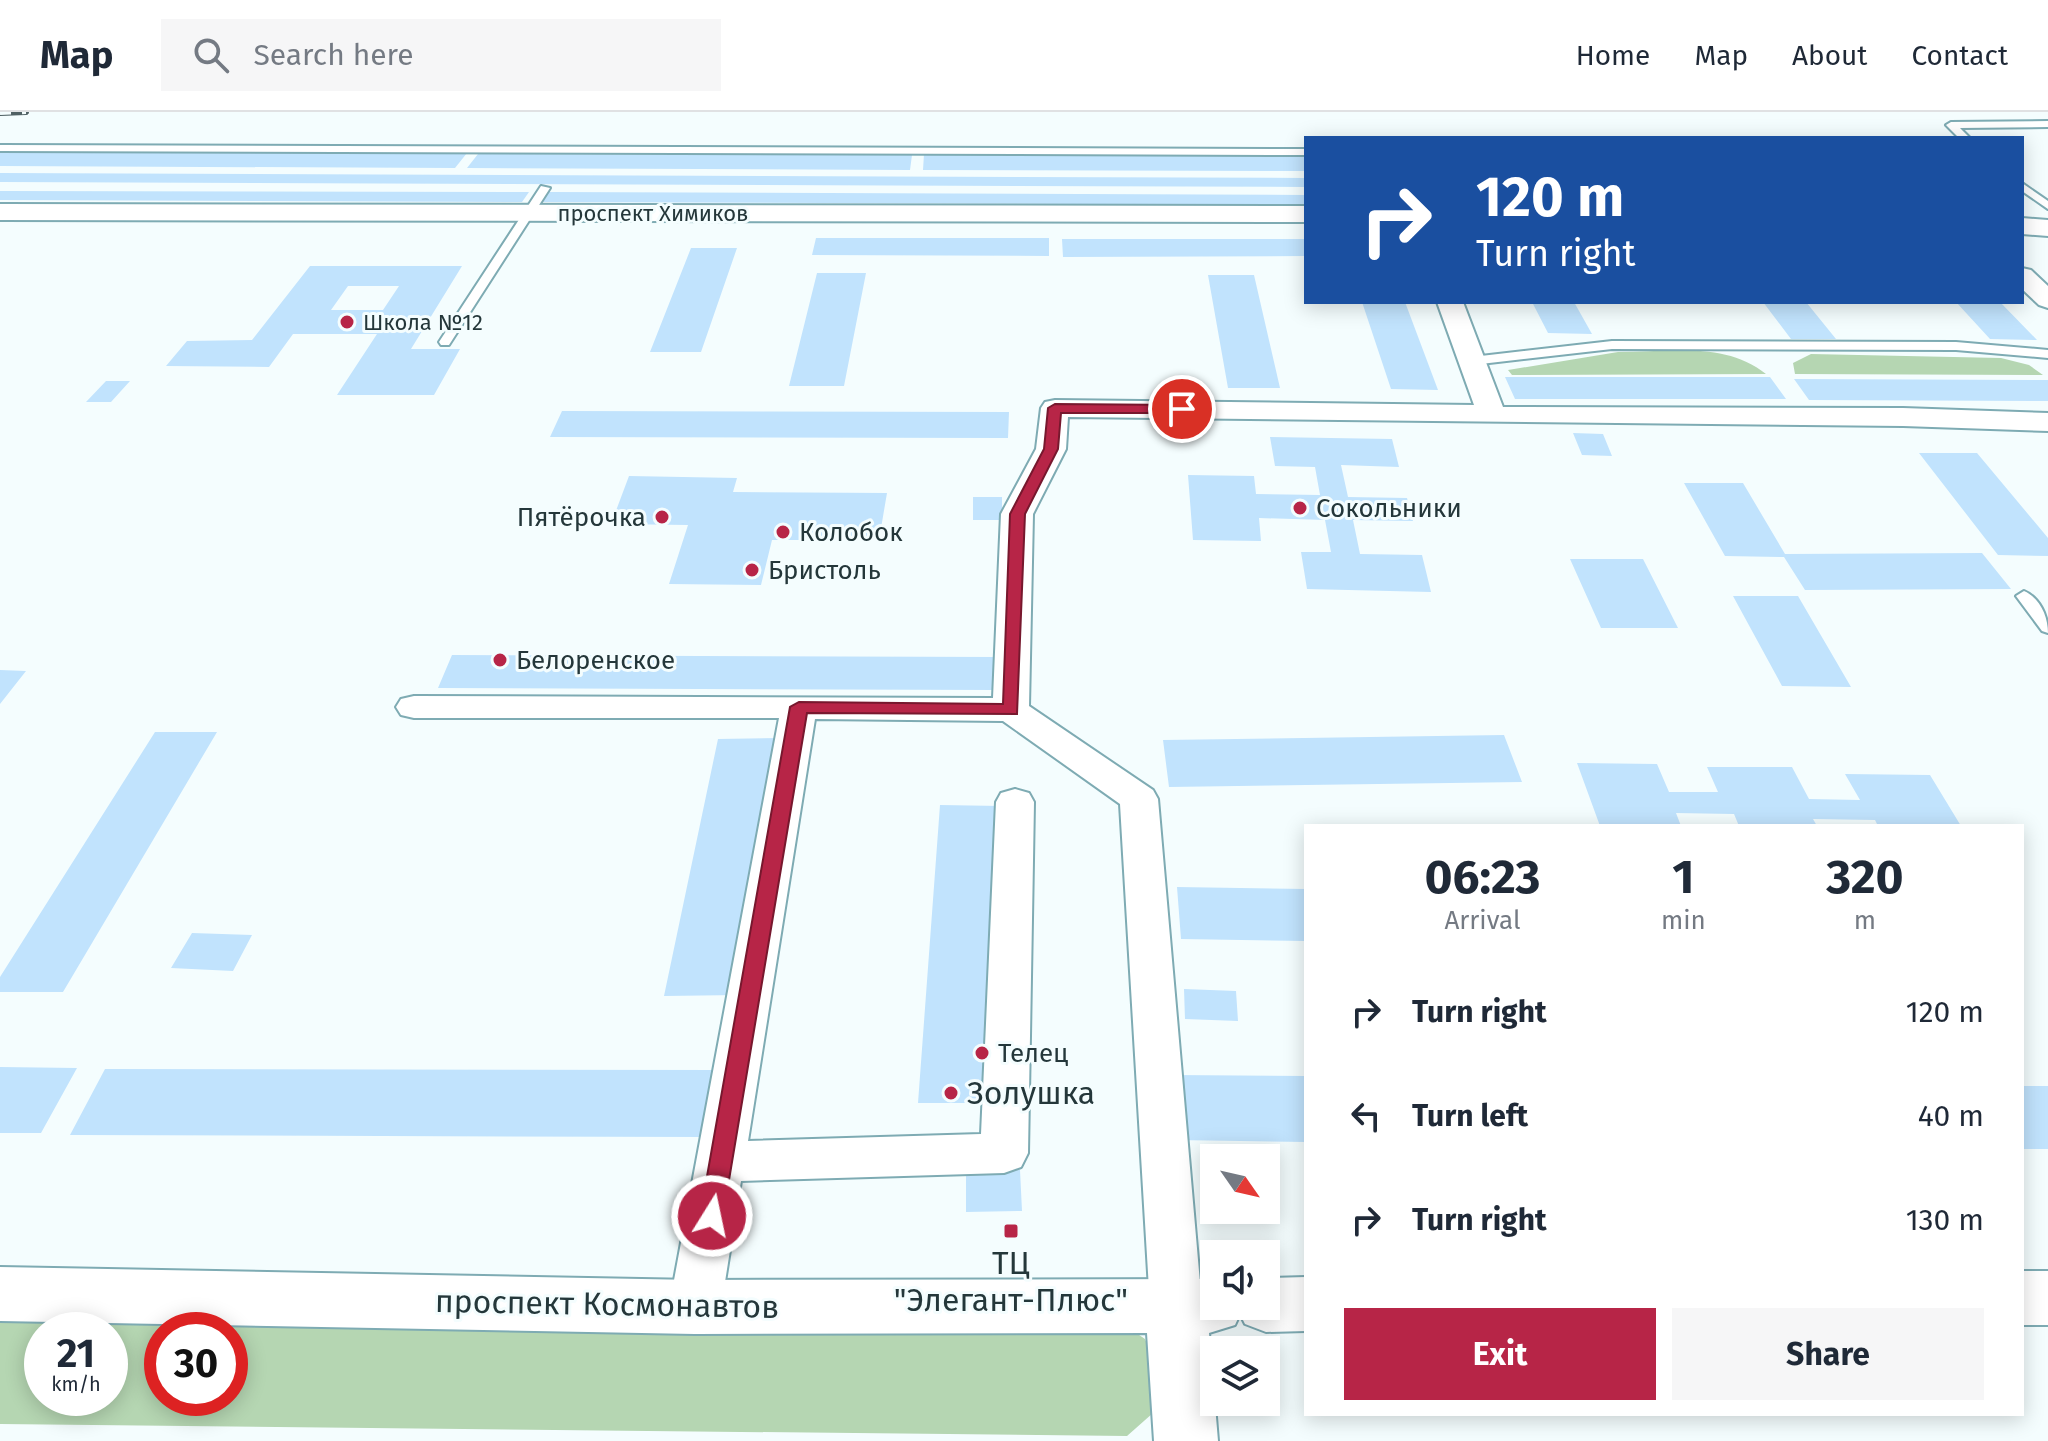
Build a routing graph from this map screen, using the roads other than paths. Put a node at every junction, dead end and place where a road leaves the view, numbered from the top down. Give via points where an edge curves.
1 (2048, 124) edge
2 (1963, 136) edge
3 (0, 148) edge
4 (1304, 152) edge
5 (545, 188) dead end
6 (2024, 188) edge
7 (2048, 206) edge
8 (0, 212) edge
9 (531, 212) junction
10 (1304, 214) edge
11 (2024, 226) edge
12 (2048, 228) edge
13 (2024, 277) edge
14 (2048, 300) edge
15 (1451, 304) edge
16 (445, 342) dead end
17 (2048, 354) edge
18 (1472, 361) junction
19 (1492, 415) junction
20 (2048, 422) edge
21 (2024, 596) dead end
22 (2048, 628) edge
23 (414, 707) dead end
24 (799, 707) junction
25 (1011, 710) junction
26 (1015, 802) dead end
27 (721, 1162) junction
28 (0, 1294) edge
29 (2024, 1298) edge
30 (2048, 1298) edge
31 (1304, 1304) edge
32 (1280, 1305) edge
33 (1195, 1306) edge
34 (695, 1307) junction
35 (1186, 1441) edge

1 - 2 lane via 1951,125
3 - 4 lane
5 - 9 lane
6 - 7 lane
8 - 9 street, проспект Химиков
9 - 10 street, проспект Химиков
9 - 16 lane
11 - 12 street
13 - 14 street
15 - 18 street
17 - 18 lane via 1956,346 1612,345
18 - 19 street
19 - 20 street via 1890,416
19 - 25 street via 1055,408 1051,449 1017,514
21 - 22 lane
23 - 24 street
24 - 25 street
24 - 27 street
25 - 33 street via 1139,799
26 - 27 street via 1004,1153
27 - 34 street
28 - 34 street, проспект Космонавтов
29 - 30 street
31 - 32 street
33 - 34 street, проспект Космонавтов
33 - 35 street

